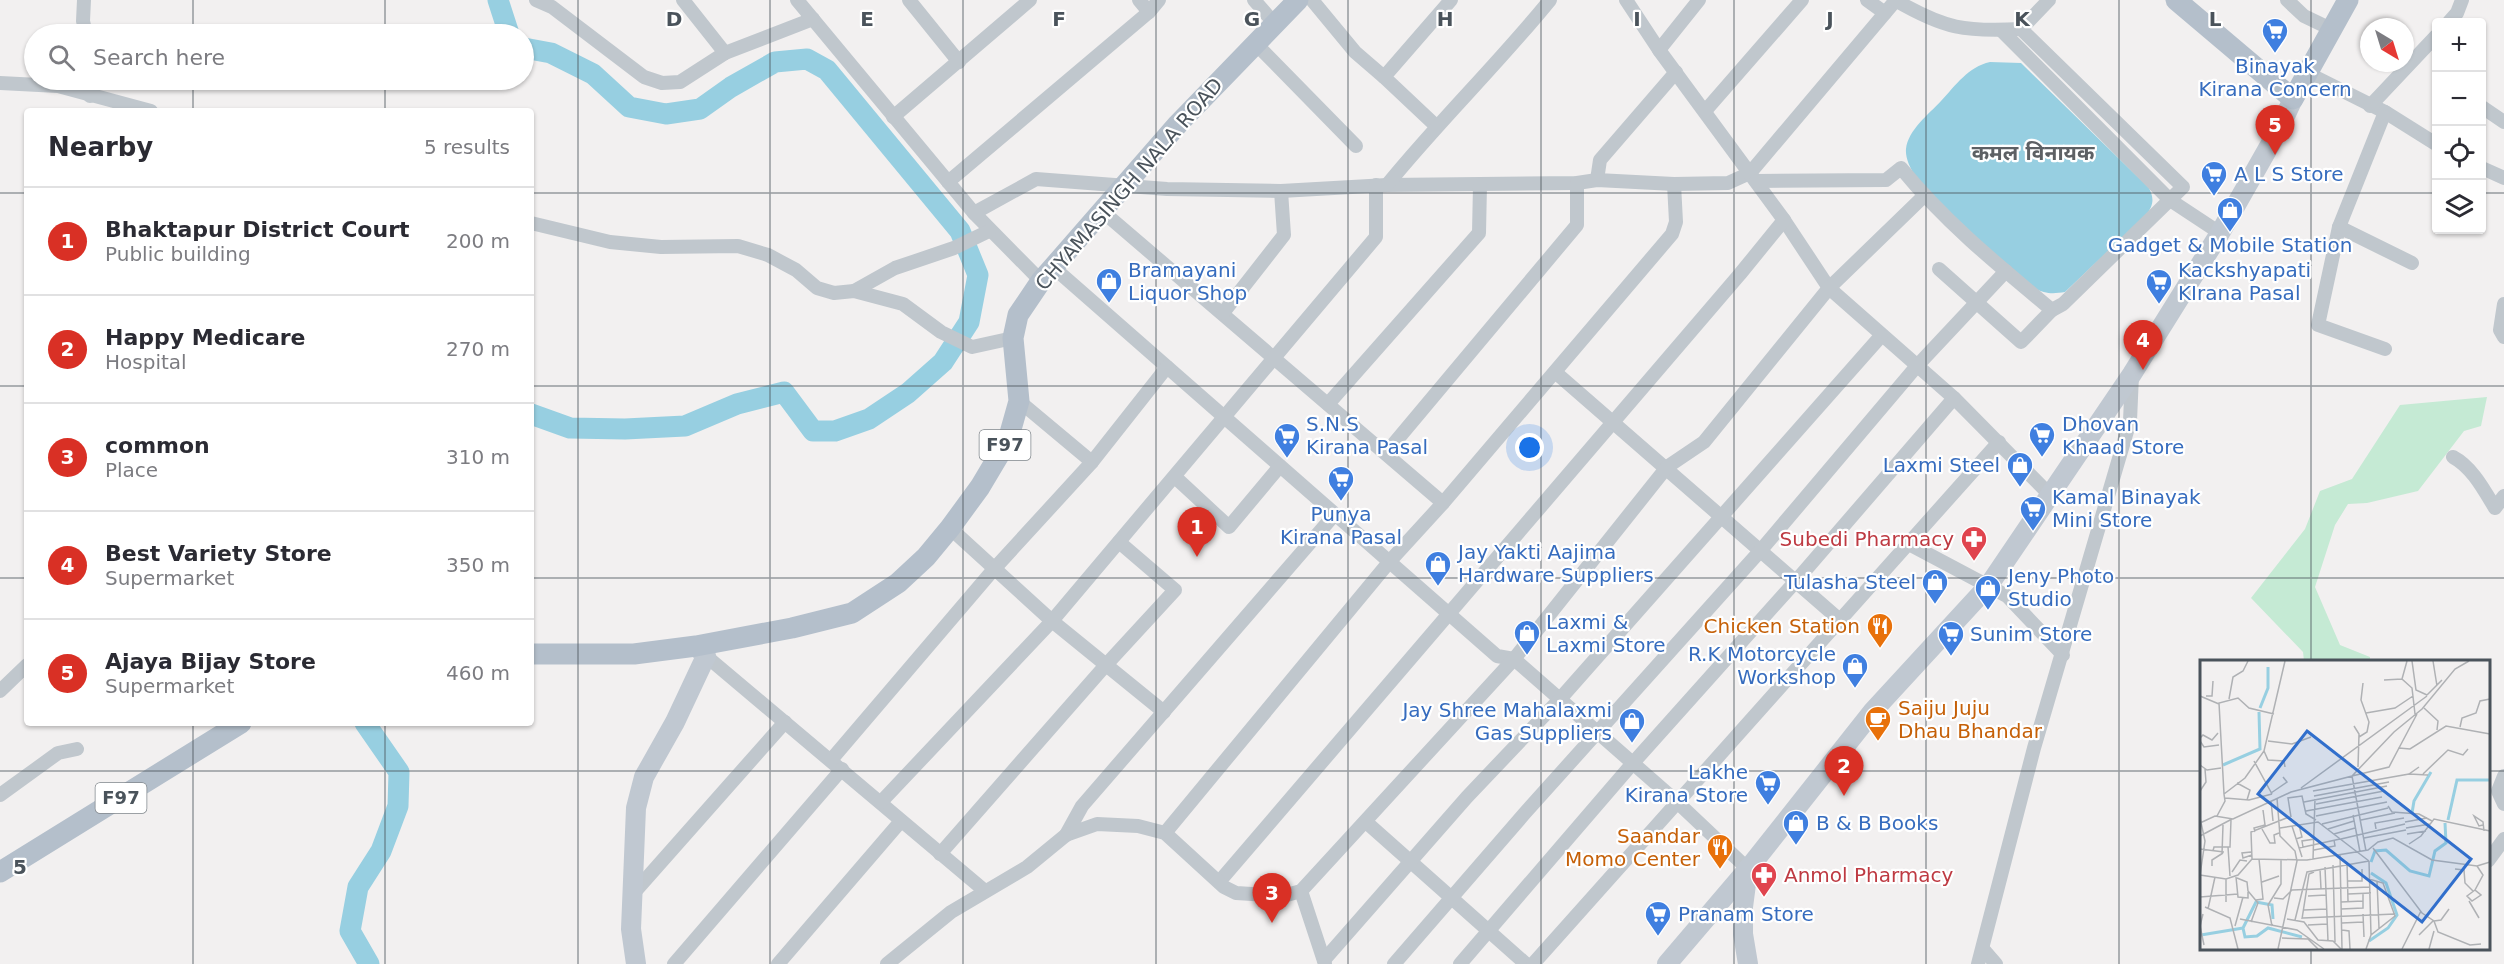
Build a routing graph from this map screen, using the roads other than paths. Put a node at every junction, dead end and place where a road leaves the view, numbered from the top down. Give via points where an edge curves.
1 (84, 0) edge
2 (536, 0) edge
3 (683, 0) edge
4 (797, 0) edge
5 (928, 0) edge
6 (1030, 0) edge
7 (1139, 0) edge
8 (1159, 0) edge
9 (1254, 0) edge
10 (1298, 0) edge
11 (1312, 0) edge
12 (1451, 0) edge
13 (1550, 0) edge
14 (1626, 0) edge
15 (1699, 0) edge
16 (1802, 0) edge
17 (1868, 0) edge
18 (1895, 0) edge
19 (2049, 0) edge
20 (2176, 0) edge
21 (2287, 0) edge
22 (2348, 0) edge
23 (2459, 1) edge
24 (556, 3) edge
25 (912, 5) edge
26 (1149, 12) junction
27 (1885, 13) junction
28 (2453, 18) edge
29 (813, 19) junction
30 (1274, 23) junction
31 (84, 24) edge
32 (2021, 29) junction
33 (2331, 29) junction
34 (2001, 30) junction
35 (2432, 40) edge
36 (1255, 43) junction
37 (1659, 50) junction
38 (725, 53) junction
39 (959, 62) junction
40 (1676, 72) junction
41 (2307, 73) junction
42 (1384, 77) junction
43 (0, 83) edge
44 (24, 84) edge
45 (71, 90) edge
46 (90, 90) edge
47 (90, 96) junction
48 (2293, 99) junction
49 (2370, 106) junction
50 (139, 108) edge
51 (1706, 110) junction
52 (2486, 110) edge
53 (2385, 112) junction
54 (893, 117) junction
55 (2504, 122) edge
56 (1436, 125) junction
57 (2432, 141) edge
58 (1356, 146) dead end
59 (2486, 170) edge
60 (1753, 177) junction
61 (2504, 177) edge
62 (1597, 180) junction
63 (948, 182) junction
64 (1577, 183) junction
65 (1674, 184) junction
66 (1123, 185) junction
67 (1382, 185) junction
68 (1480, 185) junction
69 (1281, 191) junction
70 (1924, 196) junction
71 (2170, 200) junction
72 (1102, 211) junction
73 (974, 213) junction
74 (1784, 220) junction
75 (534, 224) edge
76 (2339, 227) junction
77 (2220, 233) junction
78 (984, 234) junction
79 (2412, 263) dead end
80 (1939, 269) dead end
81 (2006, 271) junction
82 (1047, 274) junction
83 (1829, 288) junction
84 (854, 291) junction
85 (1976, 303) junction
86 (2504, 304) edge
87 (2052, 310) junction
88 (1223, 313) junction
89 (1881, 336) junction
90 (2504, 337) edge
91 (1013, 338) junction
92 (2385, 349) dead end
93 (1275, 358) junction
94 (1167, 367) junction
95 (1916, 367) junction
96 (1555, 372) junction
97 (2132, 374) junction
98 (1954, 398) junction
99 (1019, 401) junction
100 (1328, 404) junction
101 (1225, 418) junction
102 (1614, 421) junction
103 (1999, 442) junction
104 (1386, 453) junction
105 (2453, 457) dead end
106 (1092, 462) junction
107 (1280, 466) junction
108 (1667, 467) junction
109 (1175, 477) junction
110 (2050, 495) junction
111 (2504, 496) edge
112 (1443, 503) junction
113 (1335, 514) junction
114 (1722, 515) junction
115 (950, 528) junction
116 (1119, 542) junction
117 (1909, 544) junction
118 (1761, 550) junction
119 (1390, 561) junction
120 (994, 569) junction
121 (1796, 581) junction
122 (1989, 585) junction
123 (1450, 614) junction
124 (1052, 621) junction
125 (1841, 621) junction
126 (701, 651) junction
127 (534, 654) edge
128 (2063, 655) junction
129 (1514, 659) junction
130 (1105, 666) junction
131 (24, 668) edge
132 (0, 691) edge
133 (1560, 699) junction
134 (1164, 712) junction
135 (785, 722) junction
136 (236, 726) edge
137 (1598, 731) junction
138 (77, 749) dead end
139 (831, 760) junction
140 (1633, 763) junction
141 (842, 770) junction
142 (2504, 776) edge
143 (0, 795) edge
144 (1676, 801) junction
145 (881, 802) junction
146 (2504, 804) edge
147 (901, 821) junction
148 (1366, 822) junction
149 (1165, 833) junction
150 (1066, 836) junction
151 (2504, 839) edge
152 (940, 854) junction
153 (2489, 858) edge
154 (1413, 861) junction
155 (1748, 869) junction
156 (0, 872) edge
157 (1219, 882) junction
158 (985, 891) junction
159 (1301, 891) junction
160 (631, 896) junction
161 (1453, 898) junction
162 (1488, 932) junction
163 (1983, 949) junction
164 (1325, 962) edge
165 (636, 964) edge
166 (674, 964) edge
167 (778, 964) edge
168 (887, 964) edge
169 (1394, 964) edge
170 (1460, 964) edge
171 (1526, 964) edge
172 (1533, 964) edge
173 (1667, 964) edge
174 (1748, 964) edge
175 (1978, 964) edge
176 (1996, 964) edge

1 - 31 street
2 - 24 street
3 - 38 street
4 - 29 street
5 - 25 street
6 - 39 street
7 - 26 street
8 - 26 street
9 - 30 street
10 - 30 main road, CHYAMASINGH NALA ROAD / F97
11 - 42 street via 1355,52
12 - 42 street
13 - 56 street
14 - 37 street
15 - 37 street
16 - 51 street
17 - 27 street
18 - 27 street
18 - 34 street via 1918,14 1960,30
19 - 32 street
20 - 48 main road
21 - 33 street via 2304,16
22 - 33 main road
23 - 28 street
24 - 38 street via 628,66 662,83 680,82
25 - 39 street
26 - 63 street
27 - 60 street
29 - 38 street
29 - 54 street
30 - 36 main road, CHYAMASINGH NALA ROAD / F97
32 - 34 street
32 - 71 street via 2182,187
33 - 41 main road
34 - 71 street
35 - 49 street
36 - 58 street
36 - 66 main road, CHYAMASINGH NALA ROAD / F97
37 - 40 street
39 - 54 street
40 - 51 street
40 - 62 street via 1600,160
41 - 48 main road
41 - 49 street
42 - 56 street
43 - 44 street
45 - 47 street
46 - 47 street
47 - 50 street
48 - 77 main road
49 - 53 street
51 - 60 street
52 - 55 street
53 - 57 street
53 - 76 street
54 - 63 street
56 - 67 street
59 - 61 street
60 - 65 street via 1728,183
60 - 70 street via 1886,180 1901,168
60 - 74 street
62 - 64 street
62 - 65 street
63 - 73 street
64 - 68 street
64 - 104 street via 1577,225
65 - 96 street via 1676,222 1672,234
66 - 69 street
66 - 72 main road, CHYAMASINGH NALA ROAD / F97
66 - 73 street via 1036,179
67 - 68 street
67 - 69 street
67 - 93 street via 1376,237
68 - 100 street via 1479,233
69 - 88 street via 1284,235
70 - 81 street
70 - 83 street
71 - 77 street
71 - 87 street via 2073,297
72 - 82 main road, CHYAMASINGH NALA ROAD / F97
72 - 88 street
73 - 78 street
74 - 83 street
74 - 102 street
75 - 84 street via 610,242 662,247 738,246 768,255 796,270 817,288 834,294
76 - 79 street
76 - 92 street via 2318,325
77 - 97 main road
78 - 82 street
78 - 84 street via 895,268
80 - 85 street
81 - 85 street
81 - 87 street
82 - 91 main road, CHYAMASINGH NALA ROAD / F97 via 1018,315
82 - 94 street
83 - 89 street
83 - 108 street via 1704,442
84 - 91 street via 903,304 941,332 972,347
85 - 87 street via 2021,342
85 - 95 street
86 - 90 street via 2500,330
88 - 93 street
89 - 95 street
89 - 114 street
91 - 99 main road, CHYAMASINGH NALA ROAD / F97
93 - 100 street
93 - 101 street
94 - 101 street
94 - 106 street
95 - 98 street
95 - 118 street
96 - 102 street
96 - 112 street
97 - 110 main road
97 - 128 street via 2130,421
98 - 103 street
98 - 121 street
99 - 106 street
99 - 115 main road, CHYAMASINGH NALA ROAD / F97 via 1008,440
100 - 104 street
101 - 107 street
101 - 109 street
102 - 108 street
102 - 123 street
103 - 110 street
103 - 117 street
104 - 112 street
105 - 111 street via 2476,479 2495,508
106 - 120 street
107 - 109 street via 1228,527
107 - 113 street
108 - 114 street
108 - 129 street
109 - 116 street
110 - 122 main road
112 - 119 street
113 - 119 street
113 - 134 street
114 - 118 street
114 - 133 street
115 - 120 street
115 - 126 main road, CHYAMASINGH NALA ROAD / F97 via 898,583 852,613
116 - 124 street
116 - 130 street via 1175,590
117 - 122 street
117 - 125 street
118 - 121 street
118 - 137 street
119 - 123 street
119 - 149 street
120 - 124 street
120 - 139 street
121 - 125 street
121 - 140 street
122 - 128 street via 2007,596
122 - 155 main road via 1873,711
123 - 129 street via 1497,656
123 - 157 street
124 - 130 street
124 - 145 street
125 - 144 street
126 - 127 main road, CHYAMASINGH NALA ROAD / F97
126 - 135 street
126 - 160 main road via 675,722 645,777 636,808
128 - 163 street via 2034,748
129 - 133 street
129 - 148 street
130 - 134 street
130 - 152 street
131 - 132 street
133 - 137 street
133 - 154 street via 1467,797
134 - 150 street via 1082,806
135 - 139 street
135 - 160 street
136 - 156 main road, F97
137 - 140 street
137 - 161 street
138 - 143 street via 58,753
139 - 141 street
140 - 144 street
140 - 162 street
141 - 145 street
141 - 166 street
142 - 146 street via 2498,791
144 - 155 street
144 - 172 street
145 - 147 street
147 - 152 street
147 - 167 street
148 - 154 street
148 - 159 street
149 - 150 street via 1138,826 1097,824
149 - 157 street
150 - 158 street via 1027,867
151 - 153 street
152 - 158 street
154 - 161 street
154 - 164 street
155 - 173 main road
155 - 174 main road via 1743,908
157 - 159 street via 1236,893 1283,896
158 - 168 street via 951,912
159 - 164 street
160 - 165 main road
161 - 162 street
161 - 169 street
162 - 170 street
162 - 171 street
163 - 175 street
163 - 176 street

